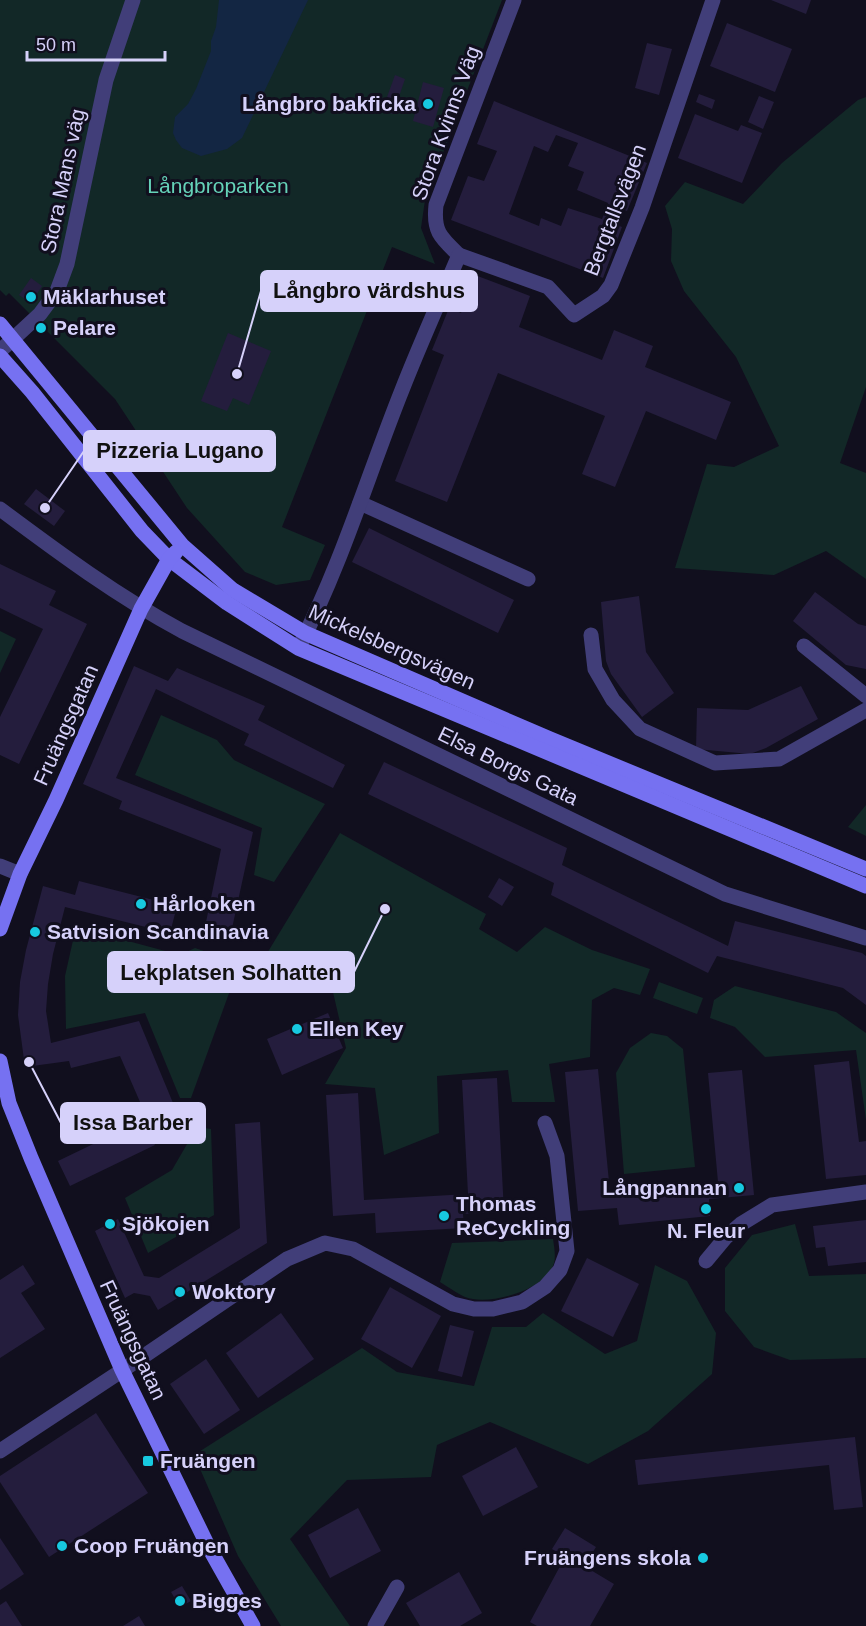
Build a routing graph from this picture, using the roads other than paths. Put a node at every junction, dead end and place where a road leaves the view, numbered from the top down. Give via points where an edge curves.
1 (133, 0) edge
2 (514, 0) edge
3 (713, 0) edge
4 (459, 255) junction
5 (0, 324) edge
6 (13, 339) junction
7 (0, 351) edge
8 (0, 356) edge
9 (360, 503) junction
10 (0, 509) edge
11 (182, 545) junction
12 (170, 559) junction
13 (528, 579) dead end
14 (141, 609) junction
15 (305, 633) junction
16 (591, 635) dead end
17 (804, 645) dead end
18 (298, 648) junction
19 (866, 696) edge
20 (866, 710) edge
21 (0, 866) edge
22 (866, 869) edge
23 (20, 874) junction
24 (866, 886) edge
25 (0, 929) edge
26 (866, 938) edge
27 (0, 1061) edge
28 (5, 1104) edge
29 (545, 1123) dead end
30 (866, 1192) edge
31 (706, 1261) dead end
32 (122, 1370) junction
33 (0, 1451) edge
34 (398, 1587) dead end
35 (253, 1626) edge
36 (375, 1626) edge

1 - 6 street, Stora Mans väg via 106,80 67,264 57,291 40,314
2 - 4 street, Stora Kvinns Väg via 436,206 434,221 441,238
3 - 4 street, Bergtallsvägen via 642,208 603,296 574,315 548,287
4 - 9 street via 401,390
5 - 6 main road, Mickelsbergsvägen
6 - 7 street, Stora Mans väg
6 - 11 main road, Mickelsbergsvägen
8 - 12 main road, Mickelsbergsvägen via 142,531
9 - 13 street
9 - 15 street
10 - 14 street, Elsa Borgs Gata
11 - 12 main road, Fruängsgatan
11 - 15 main road, Mickelsbergsvägen via 233,590
12 - 14 main road, Fruängsgatan
12 - 18 main road, Mickelsbergsvägen via 227,603
14 - 23 main road, Fruängsgatan
14 - 26 street, Elsa Borgs Gata via 726,894
15 - 18 street
15 - 22 main road, Mickelsbergsvägen
16 - 20 street via 595,669 613,700 633,722 640,729 715,763 779,759
17 - 19 street
18 - 24 main road, Mickelsbergsvägen
21 - 23 street
23 - 25 main road, Fruängsgatan
27 - 28 main road, Fruängsgatan
28 - 32 main road, Fruängsgatan
29 - 32 street via 557,1156 567,1251 560,1270 545,1287 522,1302 493,1309 453,1304 353,1249 325,1242 287,1258
30 - 31 street via 772,1205 741,1224
32 - 33 street
32 - 35 main road, Fruängsgatan via 208,1546
34 - 36 street

